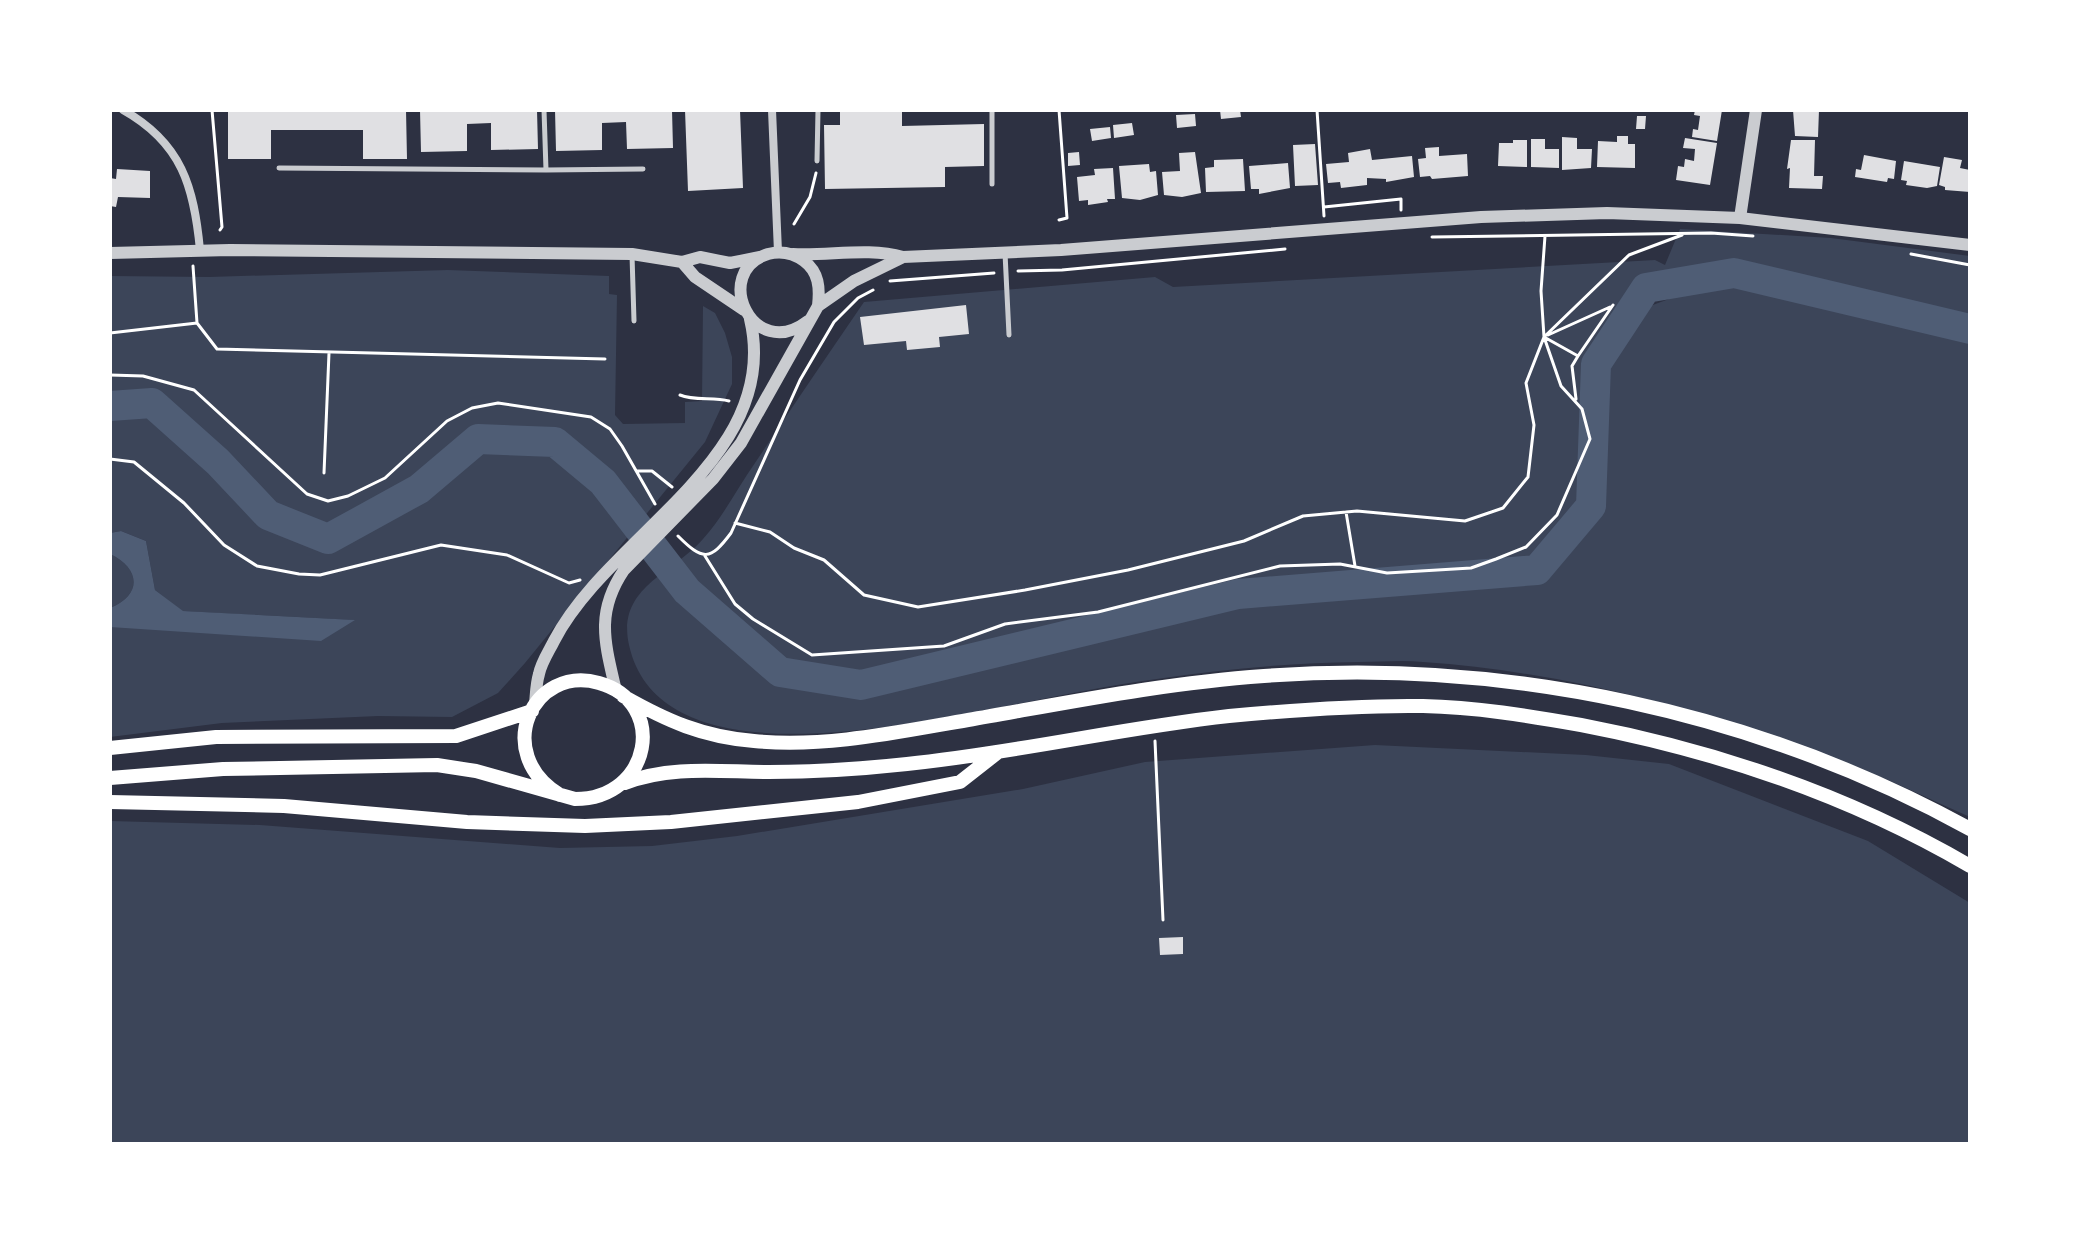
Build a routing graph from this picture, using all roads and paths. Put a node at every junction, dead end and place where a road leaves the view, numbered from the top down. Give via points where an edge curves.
1 (123, 110) edge
2 (212, 110) edge
3 (544, 110) edge
4 (772, 110) edge
5 (818, 110) edge
6 (992, 110) edge
7 (1059, 110) edge
8 (1317, 110) edge
9 (1756, 110) edge
10 (817, 161) joint
11 (279, 168) dead end
12 (643, 169) dead end
13 (546, 170) junction
14 (992, 184) dead end
15 (1401, 199) dead end
16 (1740, 218) junction
17 (1059, 220) dead end
18 (794, 224) dead end
19 (220, 230) dead end
20 (1545, 236) junction
21 (1419, 237) dead end
22 (1970, 245) edge
23 (1294, 248) dead end
24 (196, 250) junction
25 (778, 252) junction
26 (1005, 252) junction
27 (110, 253) edge
28 (632, 254) junction
29 (793, 254) junction
30 (762, 256) junction
31 (903, 257) junction
32 (682, 262) junction
33 (1006, 272) junction
34 (888, 281) dead end
35 (875, 288) dead end
36 (818, 306) junction
37 (747, 315) junction
38 (634, 321) dead end
39 (808, 321) junction
40 (197, 323) junction
41 (110, 333) edge
42 (1009, 335) dead end
43 (1544, 337) junction
44 (329, 352) junction
45 (1578, 356) junction
46 (605, 359) dead end
47 (110, 375) edge
48 (680, 395) dead end
49 (732, 402) dead end
50 (1577, 402) junction
51 (110, 459) edge
52 (637, 471) junction
53 (324, 473) dead end
54 (681, 497) junction
55 (1346, 512) junction
56 (660, 513) dead end
57 (735, 523) junction
58 (675, 534) dead end
59 (705, 556) junction
60 (620, 565) junction
61 (1355, 566) junction
62 (587, 573) dead end
63 (620, 693) junction
64 (534, 708) junction
65 (1155, 725) junction
66 (110, 748) edge
67 (1001, 751) junction
68 (110, 778) edge
69 (625, 783) junction
70 (560, 795) junction
71 (110, 802) edge
72 (1970, 829) edge
73 (1970, 866) edge
74 (1163, 920) dead end

1 - 24 street via 156,134 181,165 193,197
2 - 19 path
3 - 13 lane
4 - 25 street
5 - 10 lane
6 - 14 lane
7 - 17 path via 1067,218
8 - 15 path via 1324,207
9 - 16 street
10 - 18 path via 813,189
11 - 13 lane
12 - 13 lane
16 - 22 street
16 - 26 street via 1509,215
20 - 21 path
20 - 43 path
20 - 43 path via 1685,234 1629,255
23 - 33 path
24 - 27 street
24 - 28 street
24 - 40 path
25 - 29 street
25 - 30 street
26 - 31 street
26 - 33 lane
28 - 32 street
28 - 38 lane
29 - 31 street via 881,251
29 - 36 street via 816,275
30 - 32 street via 730,263 700,257
30 - 37 street via 740,286
31 - 36 street
32 - 37 street
33 - 34 path
33 - 42 lane
35 - 57 path via 834,322 800,380
36 - 39 street
37 - 39 street via 771,332 786,332
37 - 54 street via 754,336 753,373 738,421
39 - 54 street via 741,443 713,479
40 - 41 path
40 - 44 path via 217,349
43 - 45 path
43 - 45 path via 1613,305
43 - 50 path via 1561,386
43 - 55 path via 1526,383 1534,425 1528,477 1503,508 1465,521
44 - 46 path
44 - 53 path
45 - 50 path via 1572,366
47 - 52 path via 143,376 194,390 307,494 328,501 385,478 447,421 498,403 591,417 610,429
48 - 49 path
50 - 61 path via 1590,439 1583,459 1557,515 1526,547 1471,568 1387,573
51 - 62 path via 134,462 224,545 257,566 320,575 441,545 507,555 569,583
52 - 54 path via 652,471
52 - 56 path
54 - 60 street
55 - 57 path via 1303,516 1244,541 1128,570 918,607 864,595 824,560 770,532
55 - 61 path
57 - 59 path via 717,552
58 - 59 path
59 - 61 path via 735,604 812,655 944,646 1005,624 1098,612 1280,566
60 - 63 street via 603,624
60 - 64 street via 563,624 539,671
63 - 64 main road via 583,680 546,693
63 - 69 main road via 638,717 643,736 637,766
63 - 72 main road via 677,725 753,741 795,742 878,736 1099,696 1230,679 1375,672 1485,680 1638,704 1730,729 1828,763
64 - 66 main road via 456,736 216,737
64 - 70 main road via 527,720 525,755 545,786
65 - 67 main road
65 - 73 main road via 1425,706 1558,721 1658,741 1785,780
65 - 74 path
67 - 69 main road via 825,771 682,771
67 - 71 main road via 960,782 858,802 671,822 541,825 284,806
68 - 70 main road via 223,769 437,765
69 - 70 main road via 591,799

